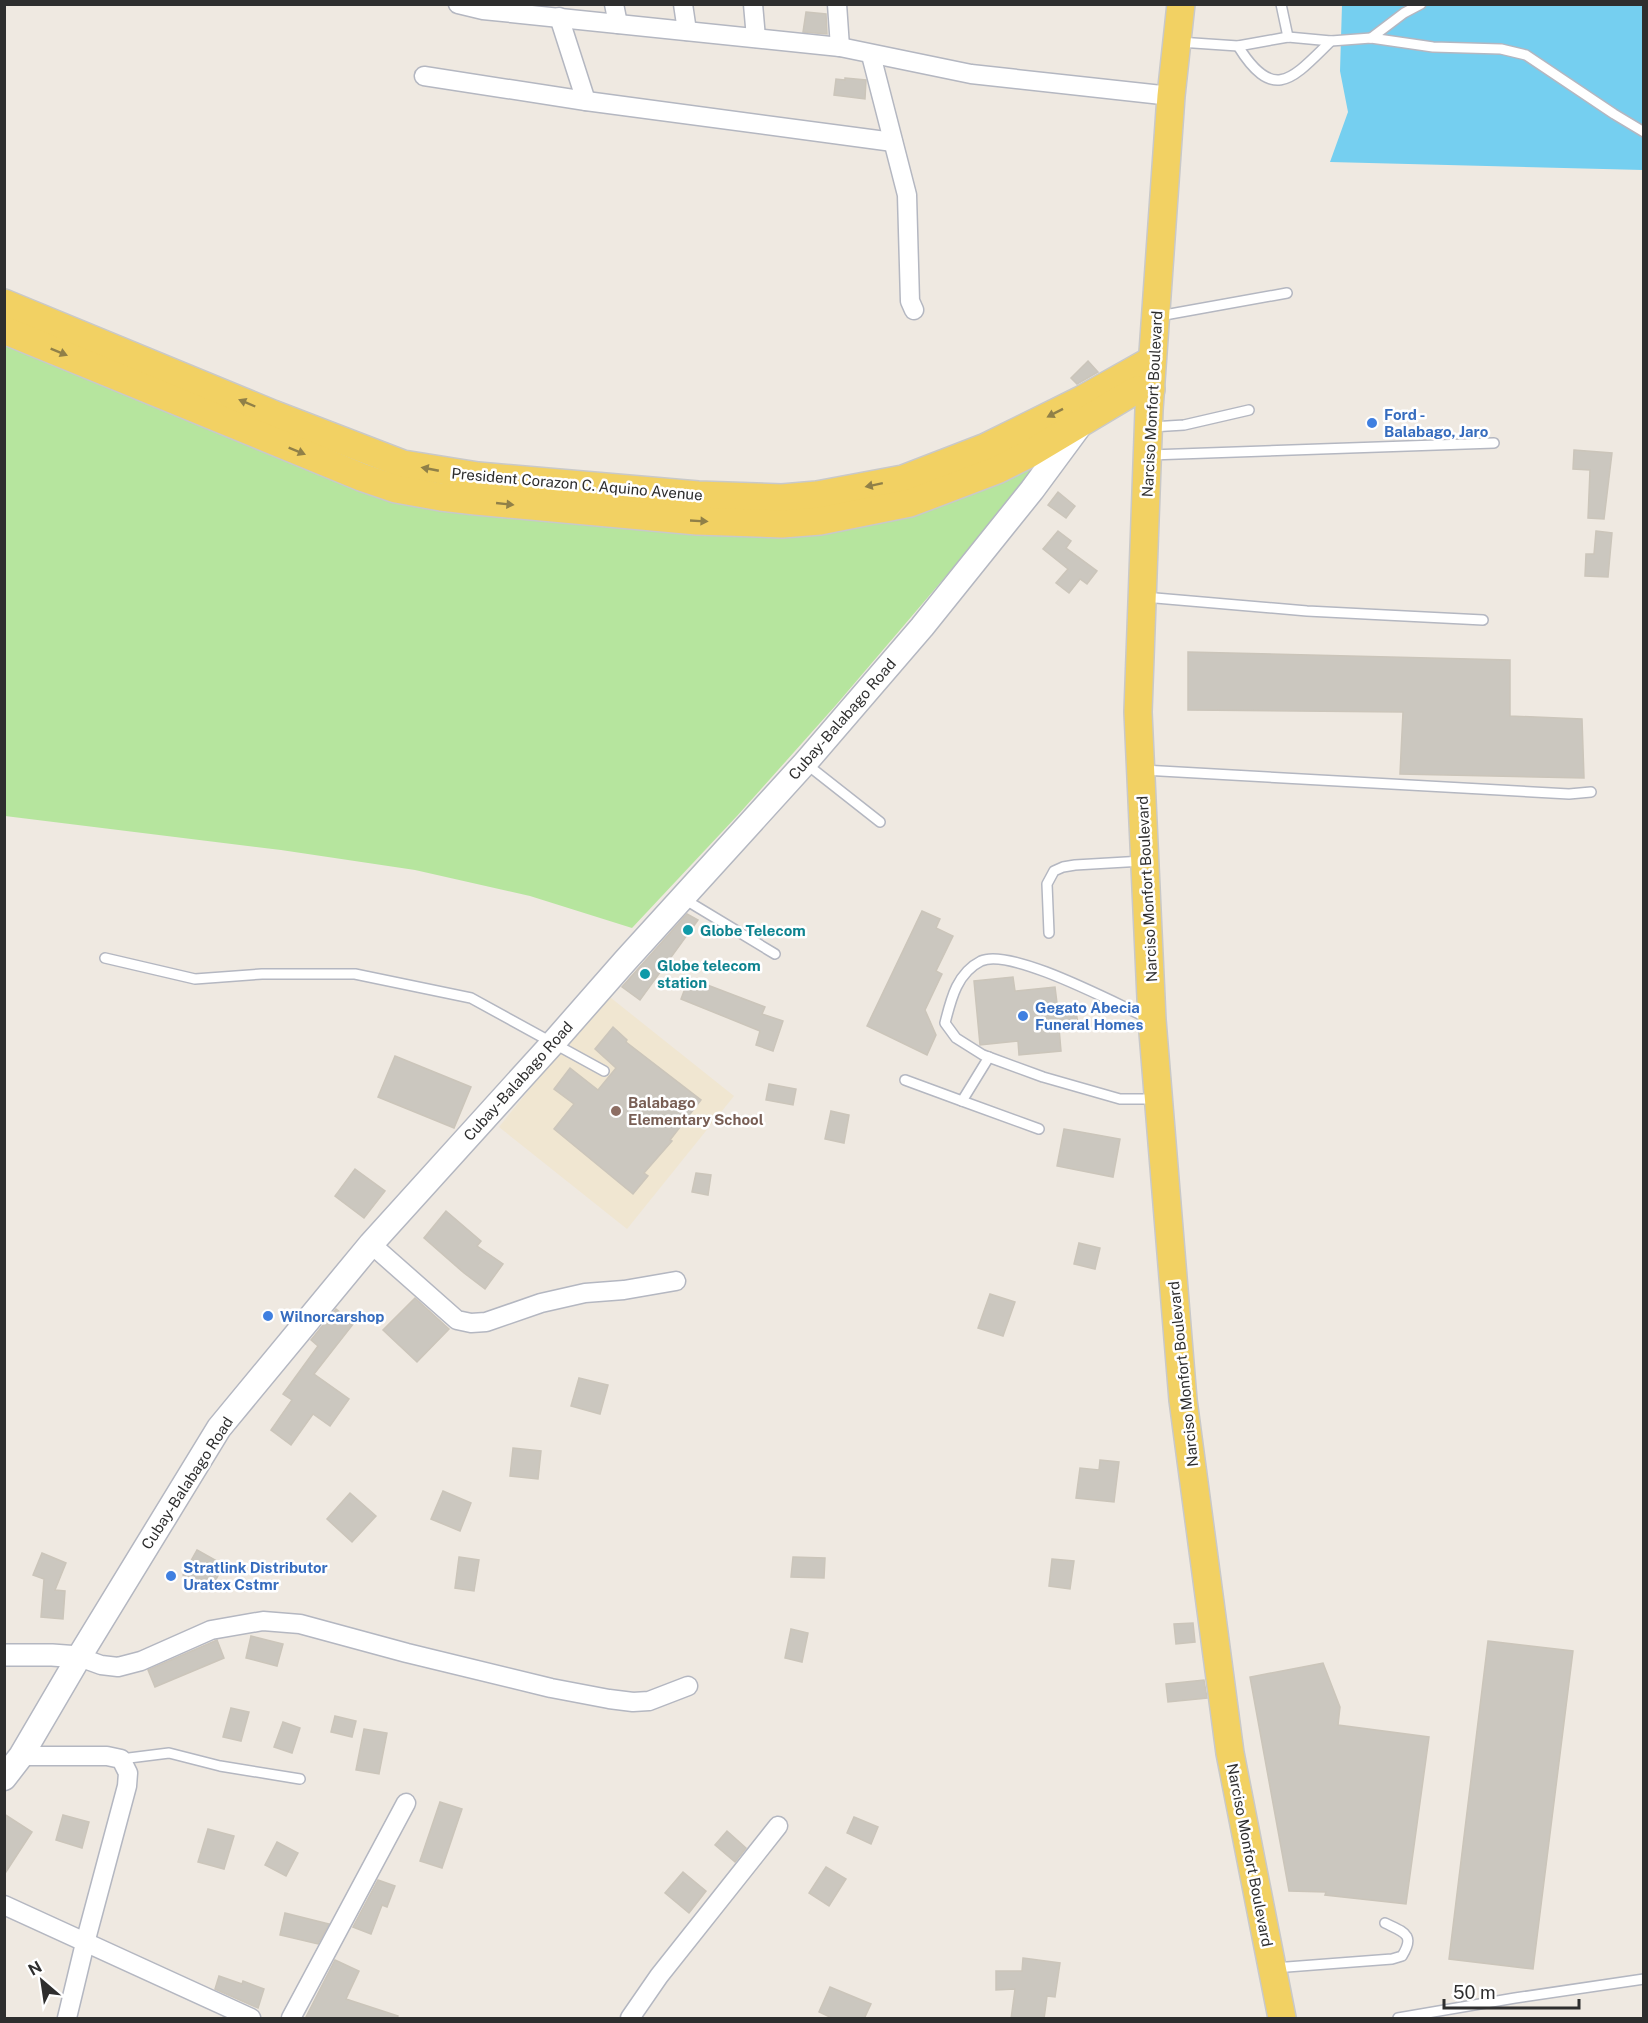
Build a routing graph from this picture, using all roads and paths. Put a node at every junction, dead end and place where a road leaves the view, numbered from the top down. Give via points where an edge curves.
1 (458, 4) edge
2 (614, 4) edge
3 (683, 4) edge
4 (753, 4) edge
5 (837, 4) edge
6 (1182, 4) edge
7 (1281, 4) edge
8 (1421, 4) edge
9 (482, 7) edge
10 (555, 13) edge
11 (618, 24) junction
12 (687, 32) junction
13 (1288, 37) junction
14 (756, 38) junction
15 (1371, 38) junction
16 (1331, 40) junction
17 (1177, 41) junction
18 (1238, 46) junction
19 (840, 47) junction
20 (871, 55) junction
21 (424, 76) dead end
22 (1171, 96) junction
23 (586, 101) junction
24 (1644, 132) edge
25 (893, 142) junction
26 (1287, 293) dead end
27 (914, 310) dead end
28 (1157, 316) junction
29 (12, 319) edge
30 (1152, 360) junction
31 (1151, 389) junction
32 (1249, 410) dead end
33 (1083, 421) junction
34 (1148, 428) junction
35 (1494, 443) dead end
36 (1147, 455) junction
37 (1142, 596) junction
38 (1483, 620) dead end
39 (805, 763) junction
40 (1141, 770) junction
41 (1591, 792) dead end
42 (880, 822) dead end
43 (1146, 861) junction
44 (682, 898) junction
45 (1049, 933) dead end
46 (775, 954) dead end
47 (105, 958) dead end
48 (1152, 1020) junction
49 (553, 1043) junction
50 (989, 1057) junction
51 (604, 1071) dead end
52 (905, 1080) dead end
53 (1160, 1099) junction
54 (962, 1101) junction
55 (1039, 1129) dead end
56 (371, 1244) junction
57 (676, 1281) dead end
58 (4, 1655) edge
59 (79, 1657) junction
60 (688, 1686) dead end
61 (21, 1756) junction
62 (121, 1759) junction
63 (4, 1779) edge
64 (300, 1779) dead end
65 (406, 1803) dead end
66 (778, 1826) dead end
67 (4, 1905) edge
68 (1384, 1923) dead end
69 (85, 1944) junction
70 (1272, 1968) junction
71 (1644, 1979) edge
72 (67, 2019) edge
73 (251, 2019) edge
74 (291, 2019) edge
75 (630, 2019) edge
76 (1282, 2019) edge
77 (1398, 2019) edge

1 - 9 street
2 - 11 street
3 - 12 street
4 - 14 street
5 - 19 street
6 - 17 main road, Narciso Monfort Boulevard
7 - 13 lane
8 - 15 lane
9 - 10 street
10 - 11 street
10 - 23 street
11 - 12 street
12 - 14 street
13 - 16 lane
13 - 18 lane
14 - 19 street
15 - 16 lane
15 - 24 lane via 1433,47 1501,49 1526,55
16 - 18 lane via 1300,71 1282,81 1264,78 1250,66
17 - 18 lane
17 - 22 main road, Narciso Monfort Boulevard
19 - 20 street
20 - 22 street via 971,74
20 - 25 street
21 - 23 street
22 - 28 main road, Narciso Monfort Boulevard
23 - 25 street
25 - 27 street via 907,195 910,301
26 - 28 lane
28 - 30 main road, Narciso Monfort Boulevard
30 -> 29 main road, President Corazon C. Aquino Avenue via 987,447 903,479 782,498 698,495 478,476 403,464
29 -> 33 main road, President Corazon C. Aquino Avenue via 284,446 396,489 616,514 782,524 858,514 910,503 997,470
30 - 31 main road, Narciso Monfort Boulevard
31 - 33 main road, President Corazon C. Aquino Avenue via 1131,393
31 - 34 main road, Narciso Monfort Boulevard
32 - 34 lane via 1184,425
33 - 39 main road, Cubay-Balabago Road via 922,627
34 - 36 main road, Narciso Monfort Boulevard
35 - 36 lane
36 - 37 main road, Narciso Monfort Boulevard
37 - 38 lane via 1307,611
37 - 40 main road, Narciso Monfort Boulevard via 1138,712
39 - 42 lane
39 - 44 main road, Cubay-Balabago Road
40 - 41 lane via 1569,794
40 - 43 main road, Narciso Monfort Boulevard
43 - 45 lane via 1075,865 1054,871 1047,884
43 - 48 main road, Narciso Monfort Boulevard
44 - 46 lane
44 - 49 main road, Cubay-Balabago Road
47 - 49 lane via 195,979 354,974 471,998
48 - 50 lane via 1037,968 1005,960 983,960 960,979 945,1023 956,1038
48 - 53 main road, Narciso Monfort Boulevard
49 - 51 lane
49 - 56 main road, Cubay-Balabago Road
50 - 53 lane via 1120,1099
50 - 54 lane
52 - 54 lane
53 - 70 main road, Narciso Monfort Boulevard via 1186,1424 1230,1753
54 - 55 lane
56 - 57 street via 457,1320 471,1323 585,1293
56 - 59 main road, Cubay-Balabago Road via 219,1428
58 - 59 street
59 - 60 street via 118,1667 211,1630 263,1621 300,1624 418,1656 609,1699 649,1701
59 - 61 main road, Cubay-Balabago Road
61 - 62 street
61 - 63 main road, Cubay-Balabago Road
62 - 64 lane via 169,1752 220,1766
62 - 69 street via 128,1773 127,1786
65 - 74 street
66 - 75 street via 658,1977
67 - 69 street
68 - 70 lane via 1406,1934 1409,1940 1402,1956
69 - 72 street
69 - 73 street
70 - 76 main road, Narciso Monfort Boulevard
71 - 77 lane

